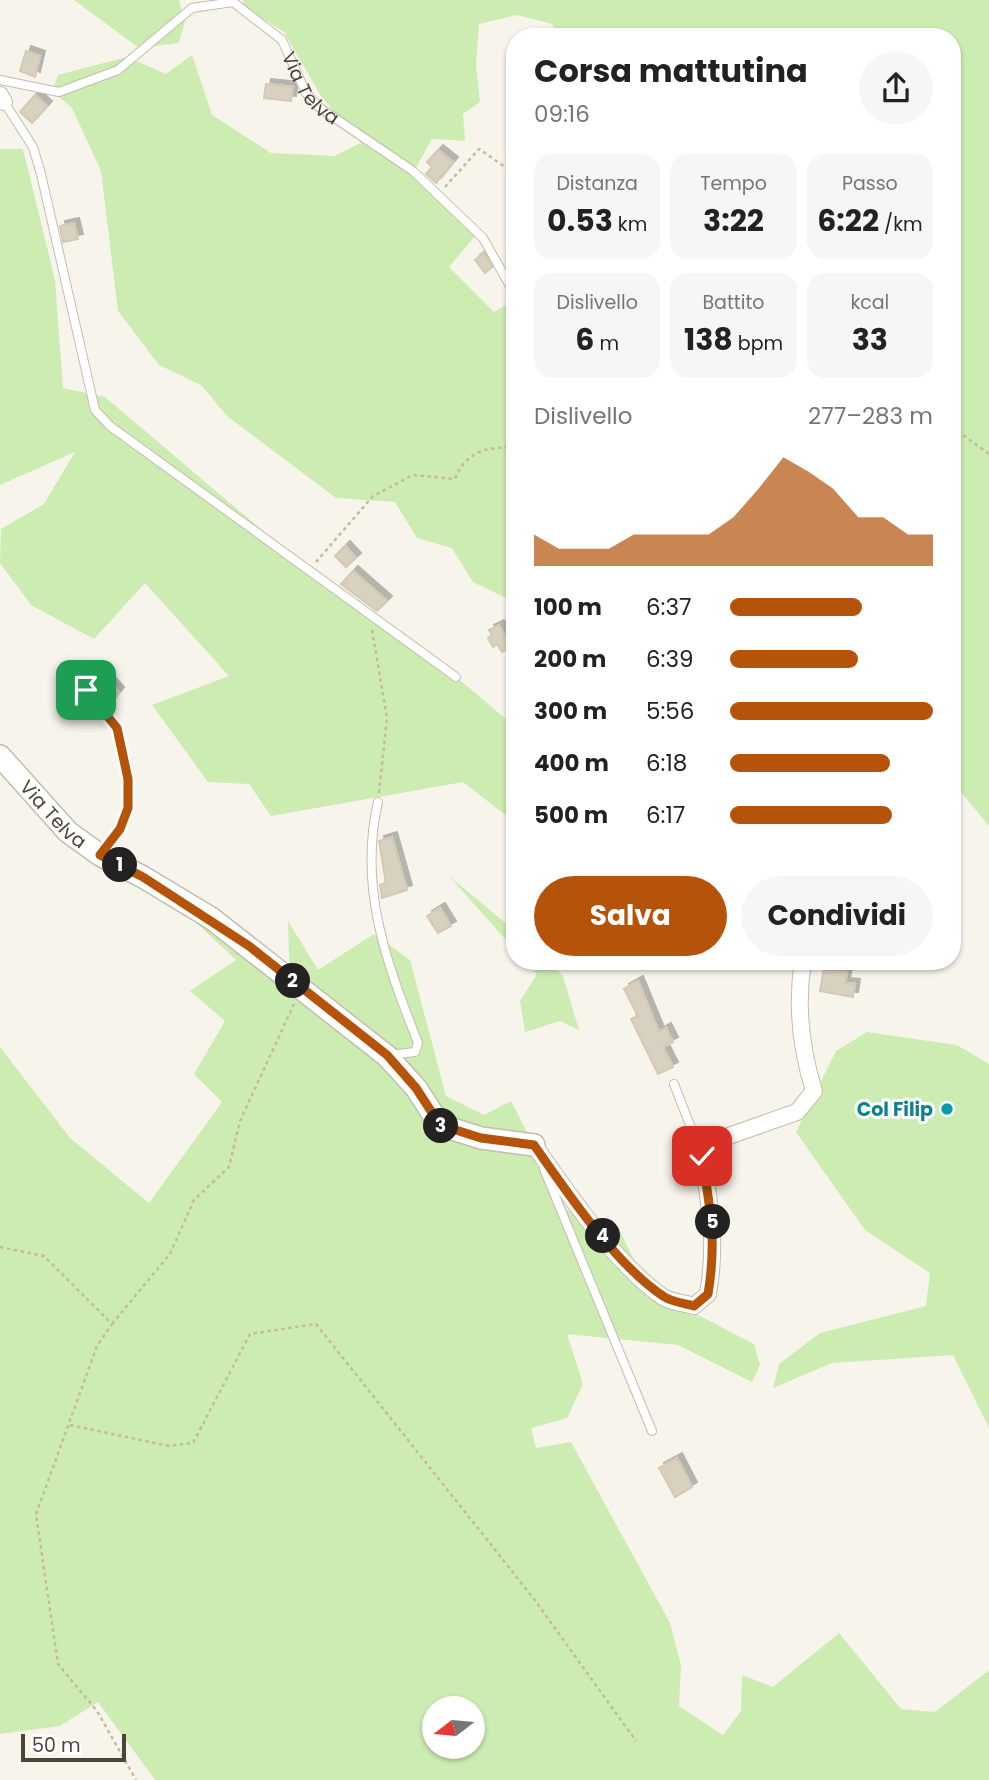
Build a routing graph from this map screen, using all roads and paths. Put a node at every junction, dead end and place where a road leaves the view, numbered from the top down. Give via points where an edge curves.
1 (0, 80) edge
2 (2, 99) edge
3 (506, 168) edge
4 (438, 195) junction
5 (506, 279) edge
6 (961, 434) edge
7 (506, 448) edge
8 (989, 454) edge
9 (309, 570) junction
10 (376, 621) junction
11 (456, 677) dead end
12 (86, 690) dead end
13 (0, 755) edge
14 (378, 802) joint
15 (100, 855) junction
16 (802, 970) edge
17 (302, 988) junction
18 (387, 1055) junction
19 (674, 1084) dead end
20 (534, 1145) junction
21 (702, 1156) junction
22 (0, 1247) edge
23 (112, 1324) junction
24 (70, 1425) junction
25 (652, 1431) dead end
26 (636, 1741) dead end
27 (136, 1780) edge

1 - 4 lane, Via Telva via 59,92 118,70 192,8 233,2 282,40 306,93 320,108 414,171
2 - 9 lane via 33,147 95,410 110,426
3 - 4 path via 479,149
4 - 5 lane, Via Telva via 484,239
6 - 8 path
7 - 9 path via 485,448 459,468 455,478 414,475 373,496
9 - 10 lane
10 - 11 lane
10 - 14 path via 372,627 387,718
12 - 15 lane via 117,728 128,779 128,808 120,829
13 - 15 street, Via Telva via 68,832
14 - 18 lane via 372,831 374,899 385,960 418,1042 415,1052
15 - 17 street, Via Telva via 211,918
16 - 21 street via 803,1056 814,1091 797,1112 709,1143
17 - 18 street, Via Telva
17 - 23 path via 255,1084 229,1167 194,1200 170,1254
18 - 20 street, Via Telva via 440,1125 481,1138
19 - 21 lane
20 - 21 street via 571,1198 636,1275 665,1298 694,1306 708,1294 715,1245
20 - 25 lane
22 - 23 path via 44,1256
23 - 24 path via 97,1346
24 - 26 path via 170,1446 192,1444 250,1334 316,1324 534,1599
24 - 27 path via 36,1514 58,1664 97,1711

